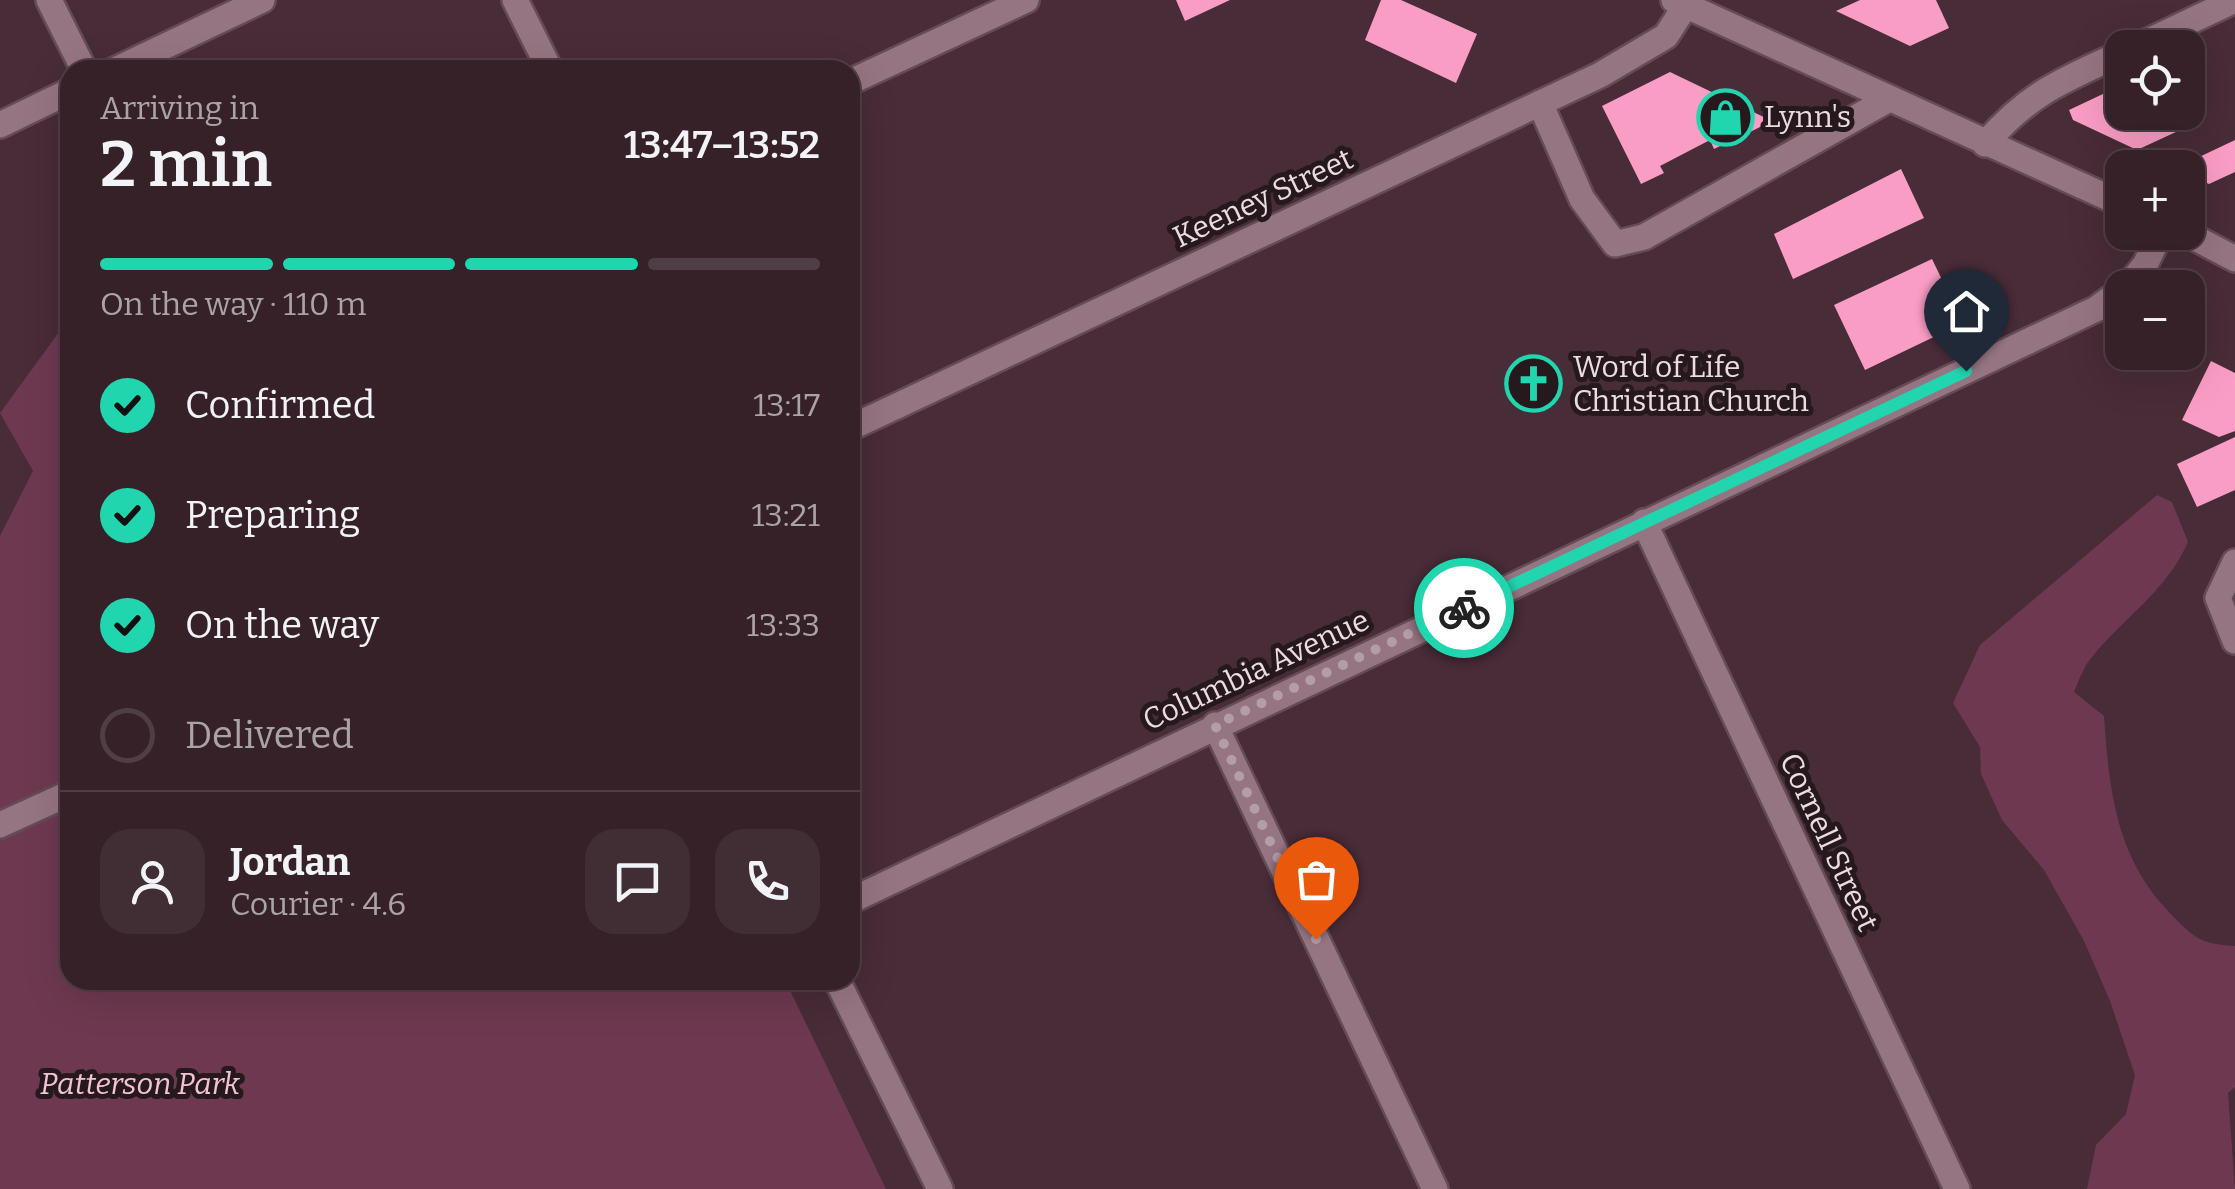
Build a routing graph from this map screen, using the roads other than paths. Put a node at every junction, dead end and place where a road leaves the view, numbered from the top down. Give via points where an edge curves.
1 (49, 0) edge
2 (262, 0) edge
3 (516, 0) edge
4 (1026, 0) edge
5 (2235, 0) edge
6 (1680, 3) edge
7 (2172, 30) edge
8 (79, 60) edge
9 (136, 60) edge
10 (545, 60) edge
11 (2105, 61) edge
12 (860, 77) edge
13 (60, 96) edge
14 (1889, 99) junction
15 (1540, 103) junction
16 (0, 125) edge
17 (1986, 144) junction
18 (2105, 196) edge
19 (2205, 243) edge
20 (2235, 258) edge
21 (2105, 303) edge
22 (860, 423) edge
23 (1644, 522) junction
24 (2235, 562) edge
25 (2235, 641) edge
26 (1215, 725) junction
27 (60, 797) edge
28 (0, 824) edge
29 (860, 896) edge
30 (842, 990) edge
31 (940, 1189) edge
32 (1435, 1189) edge
33 (1957, 1189) edge

1 - 8 street
2 - 9 street
3 - 10 street
4 - 12 street
5 - 7 street
6 - 14 street
6 - 15 street, Keeney Street via 1666,36
11 - 17 street via 2034,96
13 - 16 street
14 - 15 street via 1644,237 1615,244 1582,200
14 - 17 street
15 - 22 street, Keeney Street
17 - 18 street
19 - 20 street
21 - 23 street, Columbia Avenue
23 - 26 street, Columbia Avenue
23 - 33 street, Cornell Street
24 - 25 street via 2218,598
26 - 29 street, Columbia Avenue
26 - 32 street
27 - 28 street
30 - 31 street

